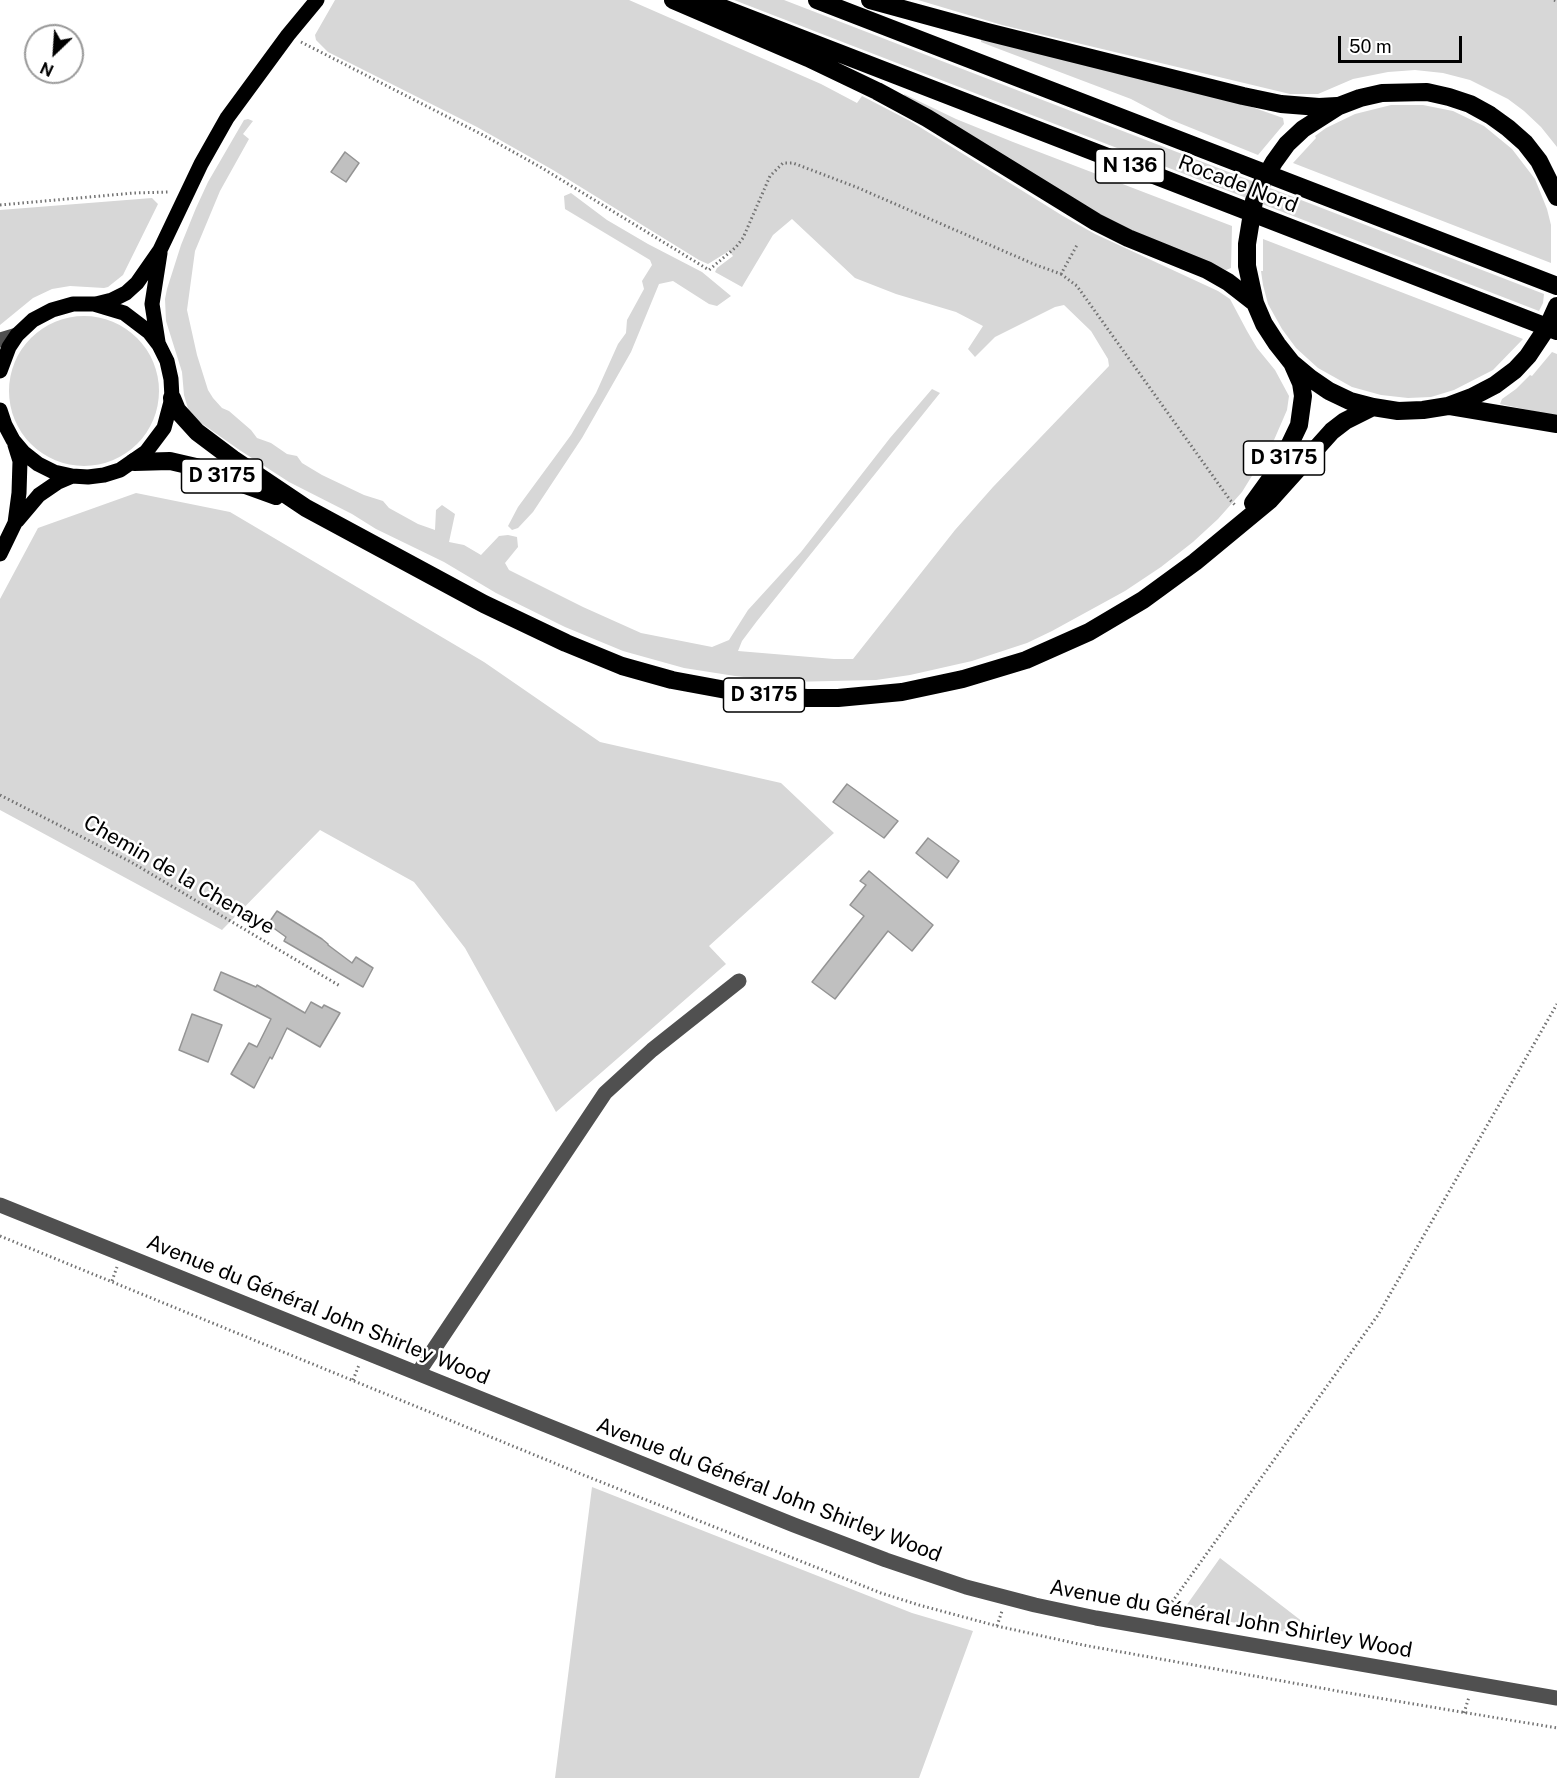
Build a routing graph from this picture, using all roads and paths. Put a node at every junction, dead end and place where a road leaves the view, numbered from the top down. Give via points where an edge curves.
1 (317, 0) edge
2 (673, 0) edge
3 (702, 0) edge
4 (817, 0) edge
5 (870, 0) edge
6 (288, 35) junction
7 (1339, 106) junction
8 (174, 183) dead end
9 (170, 192) junction
10 (1557, 197) edge
11 (165, 201) dead end
12 (0, 205) edge
13 (1077, 245) dead end
14 (160, 250) junction
15 (1061, 274) junction
16 (1557, 286) edge
17 (1255, 303) junction
18 (94, 304) junction
19 (1557, 306) edge
20 (1557, 331) edge
21 (17, 335) junction
22 (0, 340) edge
23 (159, 345) junction
24 (1292, 363) junction
25 (0, 371) edge
26 (172, 398) junction
27 (1448, 406) junction
28 (1373, 407) junction
29 (0, 410) edge
30 (1557, 424) edge
31 (13, 440) junction
32 (134, 462) junction
33 (72, 476) junction
34 (306, 508) junction
35 (1244, 513) junction
36 (15, 523) junction
37 (1223, 538) junction
38 (0, 554) edge
39 (0, 795) edge
40 (739, 981) dead end
41 (340, 986) dead end
42 (1557, 1004) edge
43 (0, 1205) edge
44 (418, 1373) junction
45 (1159, 1630) junction
46 (1557, 1698) edge

1 - 6 main road
2 - 17 highway via 877,91 1096,222 1207,270
3 - 20 highway, Rocade Nord / N 136
4 - 16 highway, Rocade Nord / N 136
5 - 7 highway via 1262,100
6 - 14 main road via 222,127
6 - 15 path via 495,141 709,270 742,238 775,169 793,162
7 - 10 highway via 1404,91 1470,104 1525,143
7 - 17 highway via 1303,129 1263,180 1249,222 1247,266
8 - 9 path
9 - 11 path
9 - 12 path
13 - 15 path
14 - 18 main road via 126,293
14 - 23 main road via 152,304
15 - 35 path via 1077,286 1230,500
17 - 24 highway via 1264,324
18 - 21 main road via 52,310
18 - 23 main road via 138,321
19 - 27 highway via 1539,342 1515,370 1495,385
21 - 22 street
21 - 25 main road
23 - 26 main road via 167,361
24 - 28 highway via 1329,391
24 - 35 highway, D 3175 via 1303,396 1299,425 1279,467
26 - 32 main road via 156,441
26 - 34 highway, D 3175 via 196,432
27 - 28 highway via 1407,411
27 - 30 highway
28 - 37 highway via 1332,431 1270,500
29 - 31 main road
31 - 33 main road via 38,464
31 - 36 main road via 20,461
32 - 33 main road via 104,475
32 - 34 highway, D 3175 via 170,461 196,467
33 - 36 main road via 39,495
34 - 37 highway, D 3175 via 484,604 599,657 698,686 807,698 902,692 1026,660 1117,617 1170,582
35 - 37 highway, D 3175
36 - 38 main road
39 - 41 path, Chemin de la Chenaye via 131,862
40 - 44 street via 605,1093
42 - 45 path via 1378,1315 1172,1602
43 - 44 street, Avenue du Général John Shirley Wood
44 - 45 street, Avenue du Général John Shirley Wood via 918,1571 1035,1605
45 - 46 street, Avenue du Général John Shirley Wood

